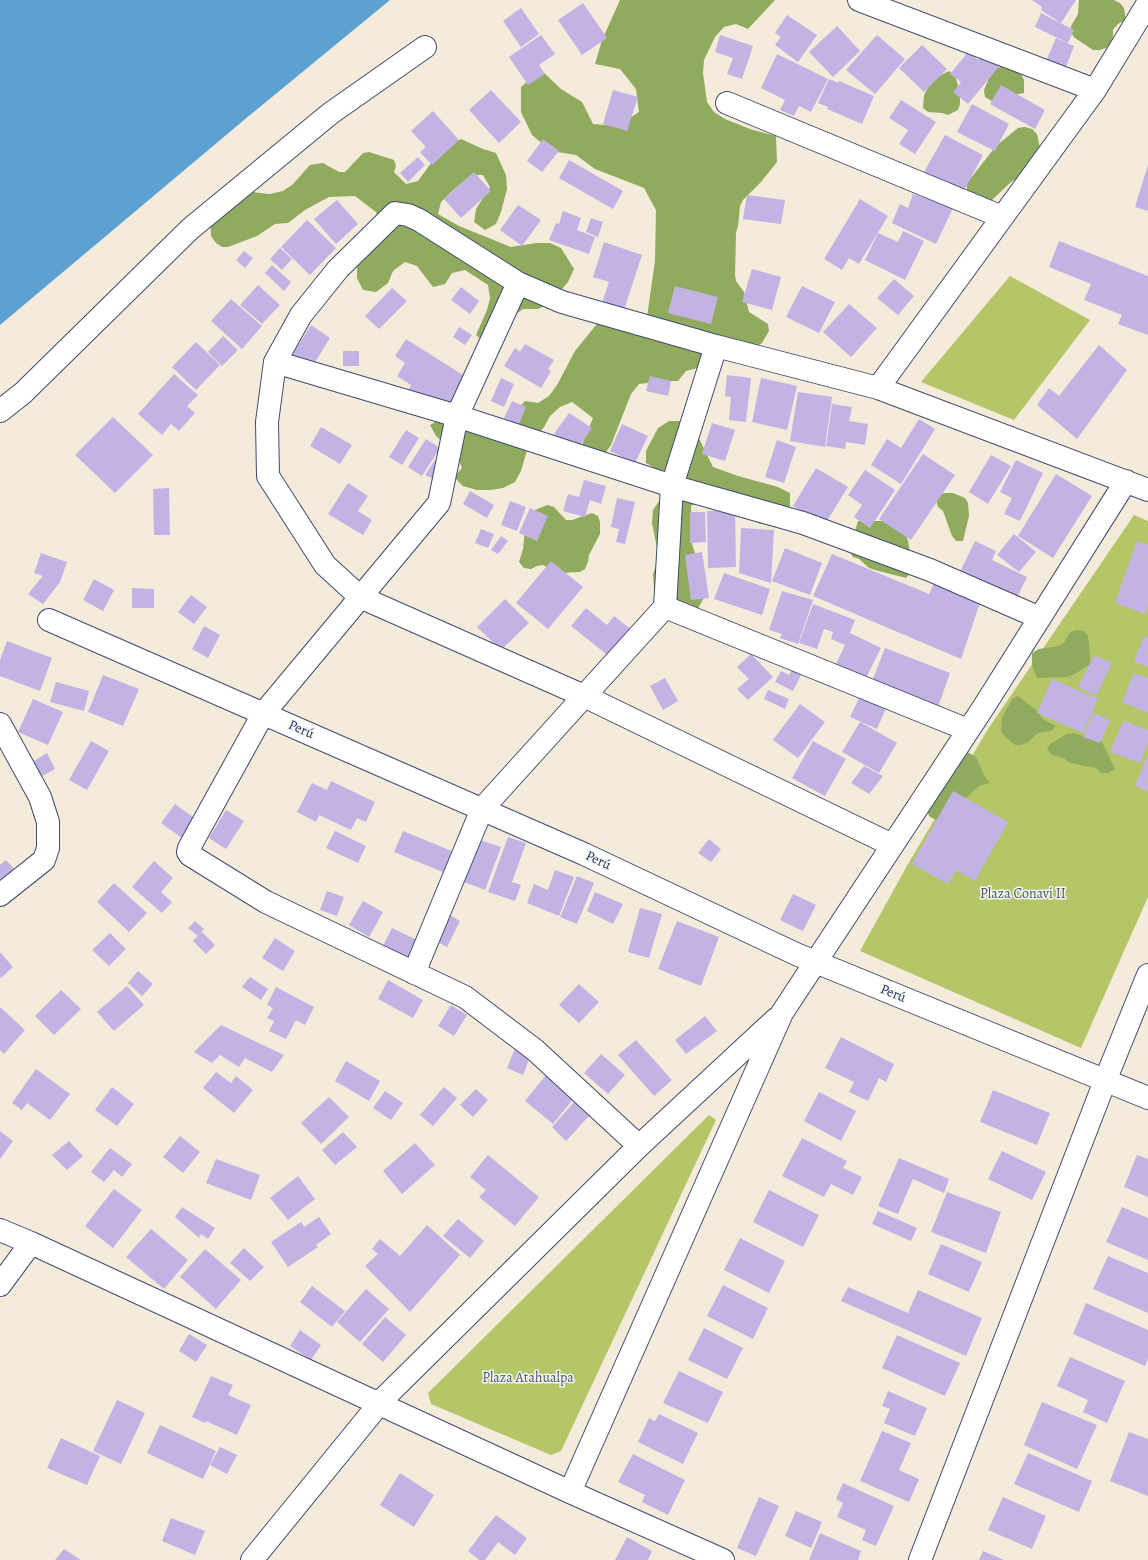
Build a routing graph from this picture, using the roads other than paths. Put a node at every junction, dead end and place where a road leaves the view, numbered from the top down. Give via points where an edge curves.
1 (859, 0) edge
2 (1148, 3) edge
3 (425, 47) dead end
4 (1095, 90) junction
5 (727, 103) dead end
6 (1002, 217) junction
7 (518, 284) junction
8 (716, 346) junction
9 (275, 362) junction
10 (878, 388) junction
11 (0, 411) edge
12 (457, 416) junction
13 (1126, 481) junction
14 (672, 486) junction
15 (1148, 490) edge
16 (360, 598) junction
17 (665, 607) junction
18 (1040, 618) junction
19 (49, 620) dead end
20 (584, 696) junction
21 (263, 714) junction
22 (0, 724) edge
23 (968, 730) junction
24 (482, 810) junction
25 (892, 845) junction
26 (0, 895) edge
27 (805, 958) junction
28 (414, 973) junction
29 (1148, 975) edge
30 (782, 1013) junction
31 (1105, 1080) junction
32 (1148, 1098) edge
33 (639, 1146) junction
34 (0, 1230) edge
35 (31, 1243) junction
36 (0, 1284) edge
37 (380, 1404) junction
38 (570, 1492) junction
39 (252, 1560) edge
40 (723, 1560) edge
41 (920, 1560) edge

1 - 4 street
2 - 4 street
3 - 11 street via 331,113 190,229 23,392
4 - 6 street
5 - 6 street
6 - 10 street
7 - 8 street via 562,302
7 - 9 street via 419,220 395,213 338,269 300,315
7 - 12 street
8 - 10 street
8 - 14 street
9 - 12 street
9 - 16 street via 266,422 268,476 325,565
10 - 13 street
12 - 14 street
12 - 16 street via 439,503
13 - 15 street
13 - 18 street
14 - 17 street
14 - 18 street via 803,523 930,570
16 - 20 street
16 - 21 street
17 - 20 street
17 - 23 street
18 - 23 street
19 - 21 street, Perú
20 - 24 street
20 - 25 street
21 - 24 street, Perú
21 - 28 street via 188,852 266,902
22 - 26 street via 40,797 48,822 48,848 44,860
23 - 25 street
24 - 27 street, Perú via 584,854
24 - 28 street
25 - 27 street
27 - 30 street
27 - 31 street, Perú
28 - 33 street via 464,997 535,1050
29 - 31 street
30 - 33 street
30 - 38 street
31 - 32 street, Perú
31 - 41 street
33 - 37 street via 389,1392
34 - 35 street
35 - 36 street
35 - 37 street
37 - 38 street
37 - 39 street
38 - 40 street

